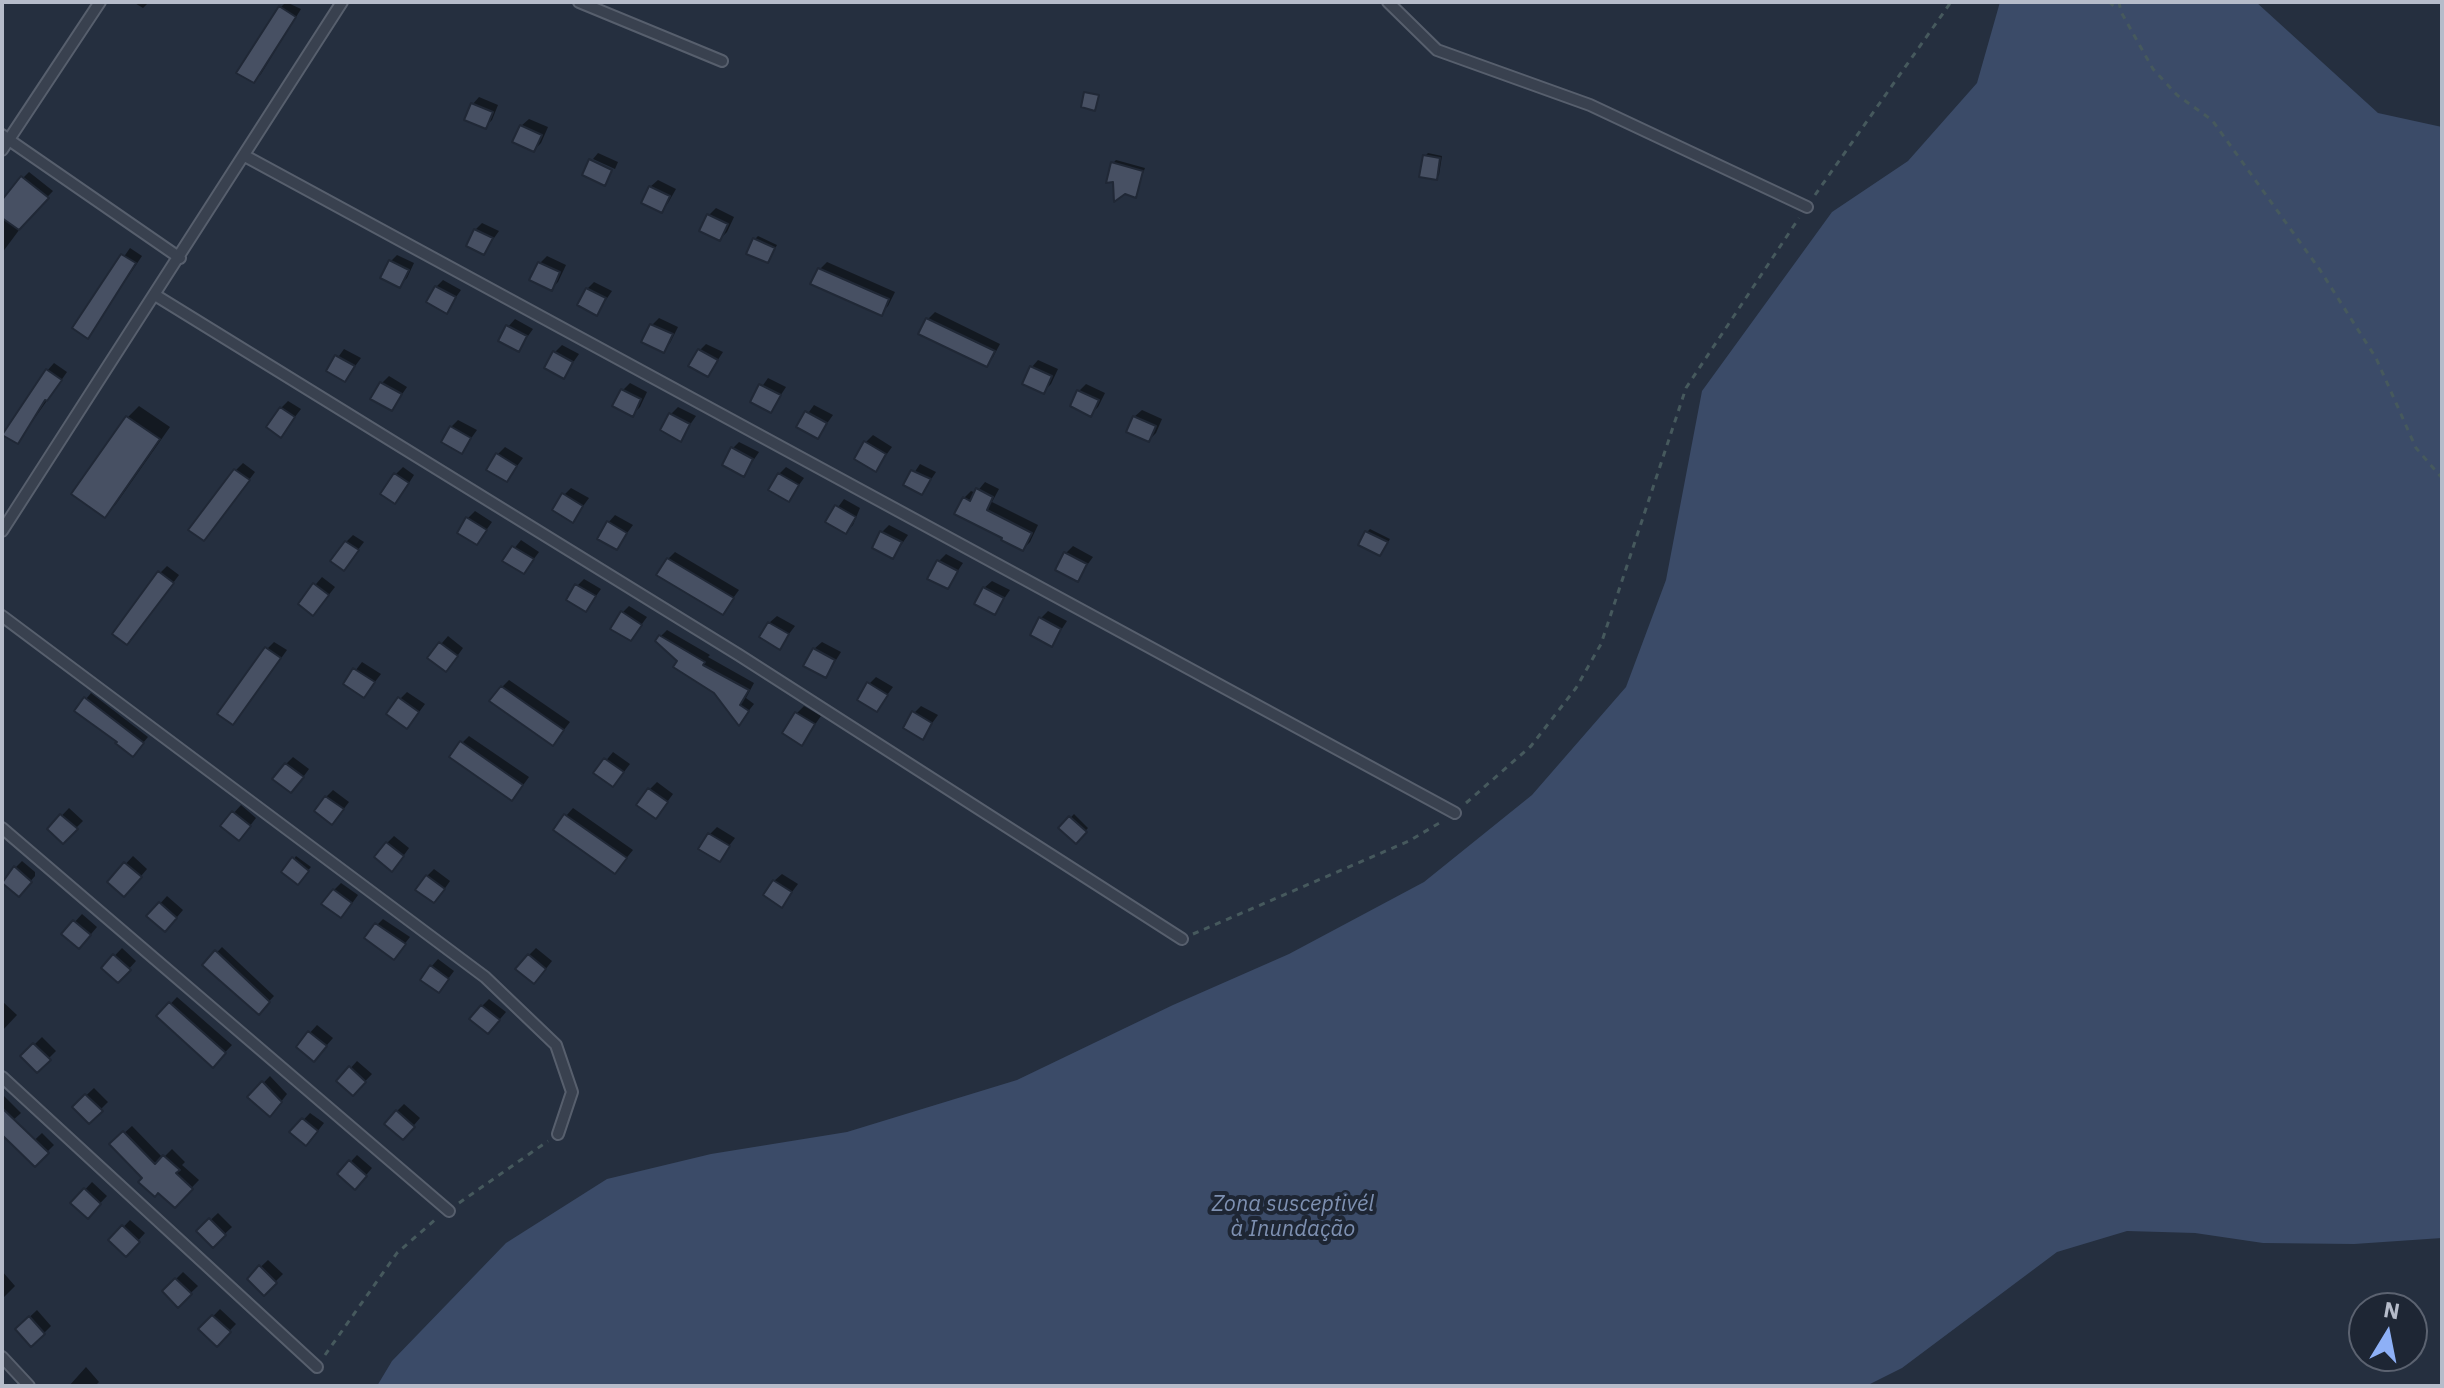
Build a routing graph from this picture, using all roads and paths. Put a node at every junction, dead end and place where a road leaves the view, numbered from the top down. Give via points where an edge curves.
1 (100, 2) edge
2 (342, 2) edge
3 (579, 2) edge
4 (1388, 2) edge
5 (1951, 2) edge
6 (2109, 2) edge
7 (2119, 2) edge
8 (2121, 12) junction
9 (722, 61) dead end
10 (5, 138) edge
11 (2, 150) edge
12 (245, 156) junction
13 (1807, 207) junction
14 (180, 258) junction
15 (155, 295) junction
16 (2442, 478) edge
17 (2, 531) edge
18 (2, 616) edge
19 (1455, 813) junction
20 (2, 828) edge
21 (1182, 939) joint
22 (2, 1077) edge
23 (558, 1134) joint
24 (449, 1211) junction
25 (2, 1357) edge
26 (317, 1367) joint
27 (29, 1386) edge

1 - 10 lane
2 - 12 lane
3 - 9 lane
4 - 13 lane via 1437,50 1590,105
5 - 13 path
6 - 8 path
7 - 8 path
8 - 16 path via 2153,69 2212,120 2320,270 2376,358 2416,448
10 - 11 lane
10 - 14 lane
12 - 14 lane
12 - 19 lane
13 - 19 path via 1686,388 1601,644 1576,688 1531,746
14 - 15 lane
15 - 17 lane
15 - 21 lane via 726,646
18 - 23 lane via 485,977 556,1045 572,1092
19 - 21 path via 1409,841
20 - 24 lane
22 - 26 lane
23 - 24 path
24 - 26 path via 397,1253
25 - 27 lane

